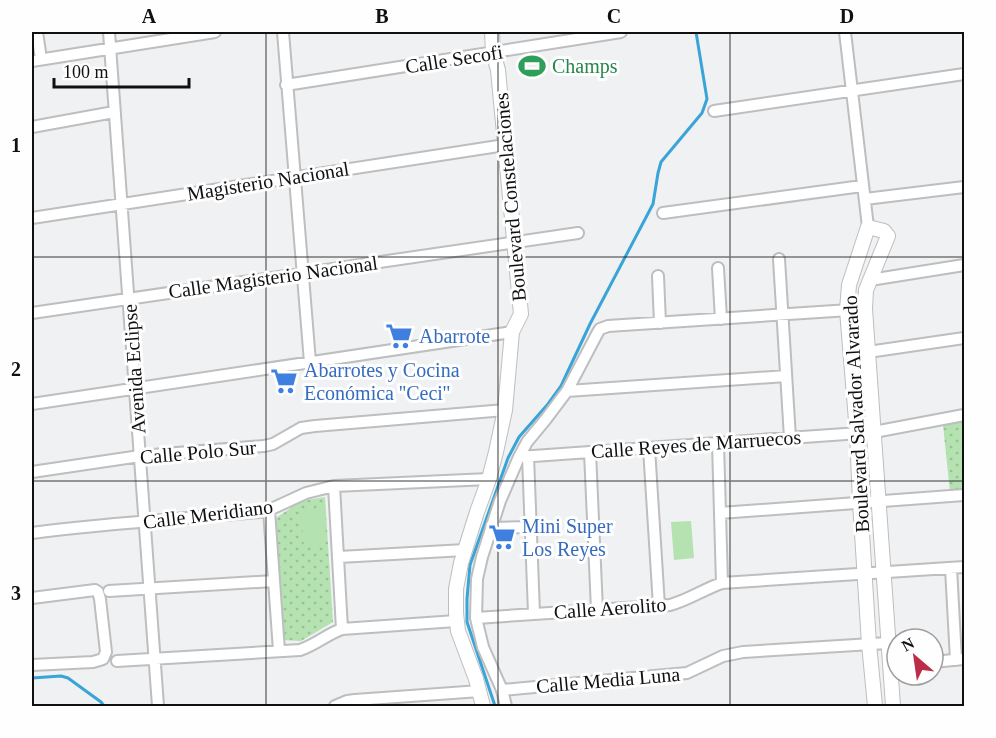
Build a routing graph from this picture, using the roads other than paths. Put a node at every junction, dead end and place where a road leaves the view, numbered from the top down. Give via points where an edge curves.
1 (37, 32) edge
2 (109, 32) edge
3 (215, 32) edge
4 (283, 32) edge
5 (492, 32) edge
6 (500, 32) edge
7 (621, 32) edge
8 (845, 32) edge
9 (110, 48) junction
10 (497, 52) junction
11 (36, 60) edge
12 (964, 74) edge
13 (286, 85) junction
14 (852, 91) junction
15 (714, 111) dead end
16 (114, 112) junction
17 (32, 127) edge
18 (505, 145) junction
19 (294, 177) junction
20 (862, 186) junction
21 (964, 187) edge
22 (865, 199) junction
23 (122, 204) junction
24 (663, 213) dead end
25 (32, 218) edge
26 (868, 226) junction
27 (578, 233) dead end
28 (515, 243) junction
29 (779, 259) dead end
30 (964, 265) edge
31 (718, 268) dead end
32 (302, 273) junction
33 (658, 276) dead end
34 (870, 280) junction
35 (128, 298) junction
36 (865, 309) junction
37 (847, 310) junction
38 (32, 313) edge
39 (782, 315) junction
40 (721, 319) junction
41 (660, 323) junction
42 (512, 332) junction
43 (964, 338) edge
44 (868, 352) junction
45 (310, 362) junction
46 (786, 376) junction
47 (135, 388) junction
48 (567, 391) junction
49 (32, 404) edge
50 (505, 410) junction
51 (964, 415) edge
52 (874, 432) junction
53 (857, 433) junction
54 (790, 438) junction
55 (718, 443) junction
56 (649, 448) junction
57 (590, 452) junction
58 (140, 456) junction
59 (523, 456) junction
60 (32, 472) edge
61 (489, 479) junction
62 (334, 486) junction
63 (964, 495) edge
64 (878, 501) junction
65 (860, 502) junction
66 (269, 510) junction
67 (720, 513) junction
68 (145, 522) junction
69 (530, 527) junction
70 (491, 528) junction
71 (32, 533) edge
72 (465, 550) junction
73 (339, 557) junction
74 (964, 567) edge
75 (951, 568) junction
76 (883, 572) junction
77 (865, 574) junction
78 (274, 581) junction
79 (722, 583) junction
80 (150, 589) junction
81 (109, 591) dead end
82 (32, 598) edge
83 (659, 606) junction
84 (597, 610) junction
85 (534, 614) junction
86 (476, 618) junction
87 (456, 621) junction
88 (887, 627) edge
89 (342, 628) junction
90 (885, 643) edge
91 (869, 644) junction
92 (279, 651) junction
93 (155, 659) junction
94 (960, 660) edge
95 (117, 661) dead end
96 (945, 661) edge
97 (32, 665) edge
98 (893, 687) edge
99 (502, 690) junction
100 (480, 692) junction
101 (158, 706) edge
102 (335, 706) edge
103 (483, 706) edge
104 (506, 706) edge
105 (875, 706) edge
106 (893, 706) edge

1 - 11 street
2 - 9 street, Avenida Eclipse
3 - 9 street
4 - 13 street
5 - 10 street, Boulevard Constelaciones
6 - 10 street, Boulevard Constelaciones
7 - 10 street, Calle Secofi
8 - 14 street
9 - 11 street
9 - 16 street, Avenida Eclipse
10 - 13 street, Calle Secofi
10 - 18 street, Boulevard Constelaciones
12 - 14 street
13 - 19 street
14 - 15 street
14 - 20 street
16 - 17 street
16 - 23 street, Avenida Eclipse
18 - 19 street, Magisterio Nacional
18 - 28 street, Boulevard Constelaciones
19 - 23 street, Magisterio Nacional
19 - 32 street
20 - 22 street
20 - 24 street
21 - 22 street
22 - 26 street
23 - 25 street, Magisterio Nacional
23 - 35 street, Avenida Eclipse
26 - 34 street, Boulevard Salvador Alvarado via 884,231 888,239
26 - 37 street, Boulevard Salvador Alvarado via 849,285
27 - 28 street, Calle Magisterio Nacional
28 - 32 street, Calle Magisterio Nacional
28 - 42 street, Boulevard Constelaciones via 521,314
29 - 39 street
30 - 34 street
31 - 40 street
32 - 35 street, Calle Magisterio Nacional
32 - 45 street
33 - 41 street
34 - 36 street, Boulevard Salvador Alvarado
35 - 38 street, Calle Magisterio Nacional
35 - 47 street, Avenida Eclipse
36 - 37 street
36 - 44 street, Boulevard Salvador Alvarado
37 - 39 street
37 - 53 street, Boulevard Salvador Alvarado
39 - 40 street
39 - 46 street
40 - 41 street
41 - 48 street via 600,329
42 - 45 street
42 - 50 street, Boulevard Constelaciones
43 - 44 street
44 - 52 street, Boulevard Salvador Alvarado
45 - 47 street
46 - 48 street
46 - 54 street
47 - 49 street
47 - 58 street, Avenida Eclipse
48 - 59 street via 527,442
50 - 58 street, Calle Polo Sur via 315,426 301,428 264,446
50 - 61 street, Boulevard Constelaciones
51 - 52 street, Calle Reyes de Marruecos
52 - 53 street, Calle Reyes de Marruecos
52 - 64 street, Boulevard Salvador Alvarado
53 - 54 street, Calle Reyes de Marruecos
53 - 65 street, Boulevard Salvador Alvarado
54 - 55 street, Calle Reyes de Marruecos
55 - 56 street, Calle Reyes de Marruecos
55 - 67 street
56 - 57 street, Calle Reyes de Marruecos
56 - 83 street
57 - 59 street, Calle Reyes de Marruecos
57 - 84 street
58 - 60 street, Calle Polo Sur
58 - 68 street, Avenida Eclipse
59 - 69 street
59 - 70 street
61 - 62 street, Calle Meridiano
61 - 72 street, Boulevard Constelaciones
62 - 66 street, Calle Meridiano via 306,493
62 - 73 street
63 - 64 street
64 - 65 street
64 - 76 street, Boulevard Salvador Alvarado
65 - 67 street
65 - 77 street, Boulevard Salvador Alvarado
66 - 68 street, Calle Meridiano
66 - 78 street
67 - 79 street
68 - 71 street, Calle Meridiano
68 - 80 street, Avenida Eclipse
69 - 70 street
69 - 85 street
70 - 86 street via 477,579
72 - 73 street
72 - 87 street, Boulevard Constelaciones via 456,589
73 - 89 street
74 - 75 street, Calle Aerolito
75 - 76 street, Calle Aerolito
75 - 94 street
76 - 77 street, Calle Aerolito
76 - 88 street, Boulevard Salvador Alvarado
77 - 79 street, Calle Aerolito
77 - 91 street, Boulevard Salvador Alvarado
78 - 80 street
78 - 92 street
79 - 83 street, Calle Aerolito via 680,603
80 - 81 street
80 - 93 street, Avenida Eclipse
82 - 97 street via 95,590 106,652 103,659 93,662
83 - 84 street, Calle Aerolito
84 - 85 street, Calle Aerolito
85 - 86 street, Calle Aerolito
86 - 99 street via 483,647
87 - 89 street
87 - 100 street, Boulevard Constelaciones
89 - 92 street via 309,647
90 - 91 street, Calle Media Luna
91 - 99 street, Calle Media Luna via 743,652 723,656 687,673
91 - 105 street, Boulevard Salvador Alvarado
92 - 93 street
93 - 95 street
93 - 101 street, Avenida Eclipse
94 - 96 street
98 - 106 street, Boulevard Salvador Alvarado
99 - 104 street
100 - 102 street via 355,700
100 - 103 street, Boulevard Constelaciones

